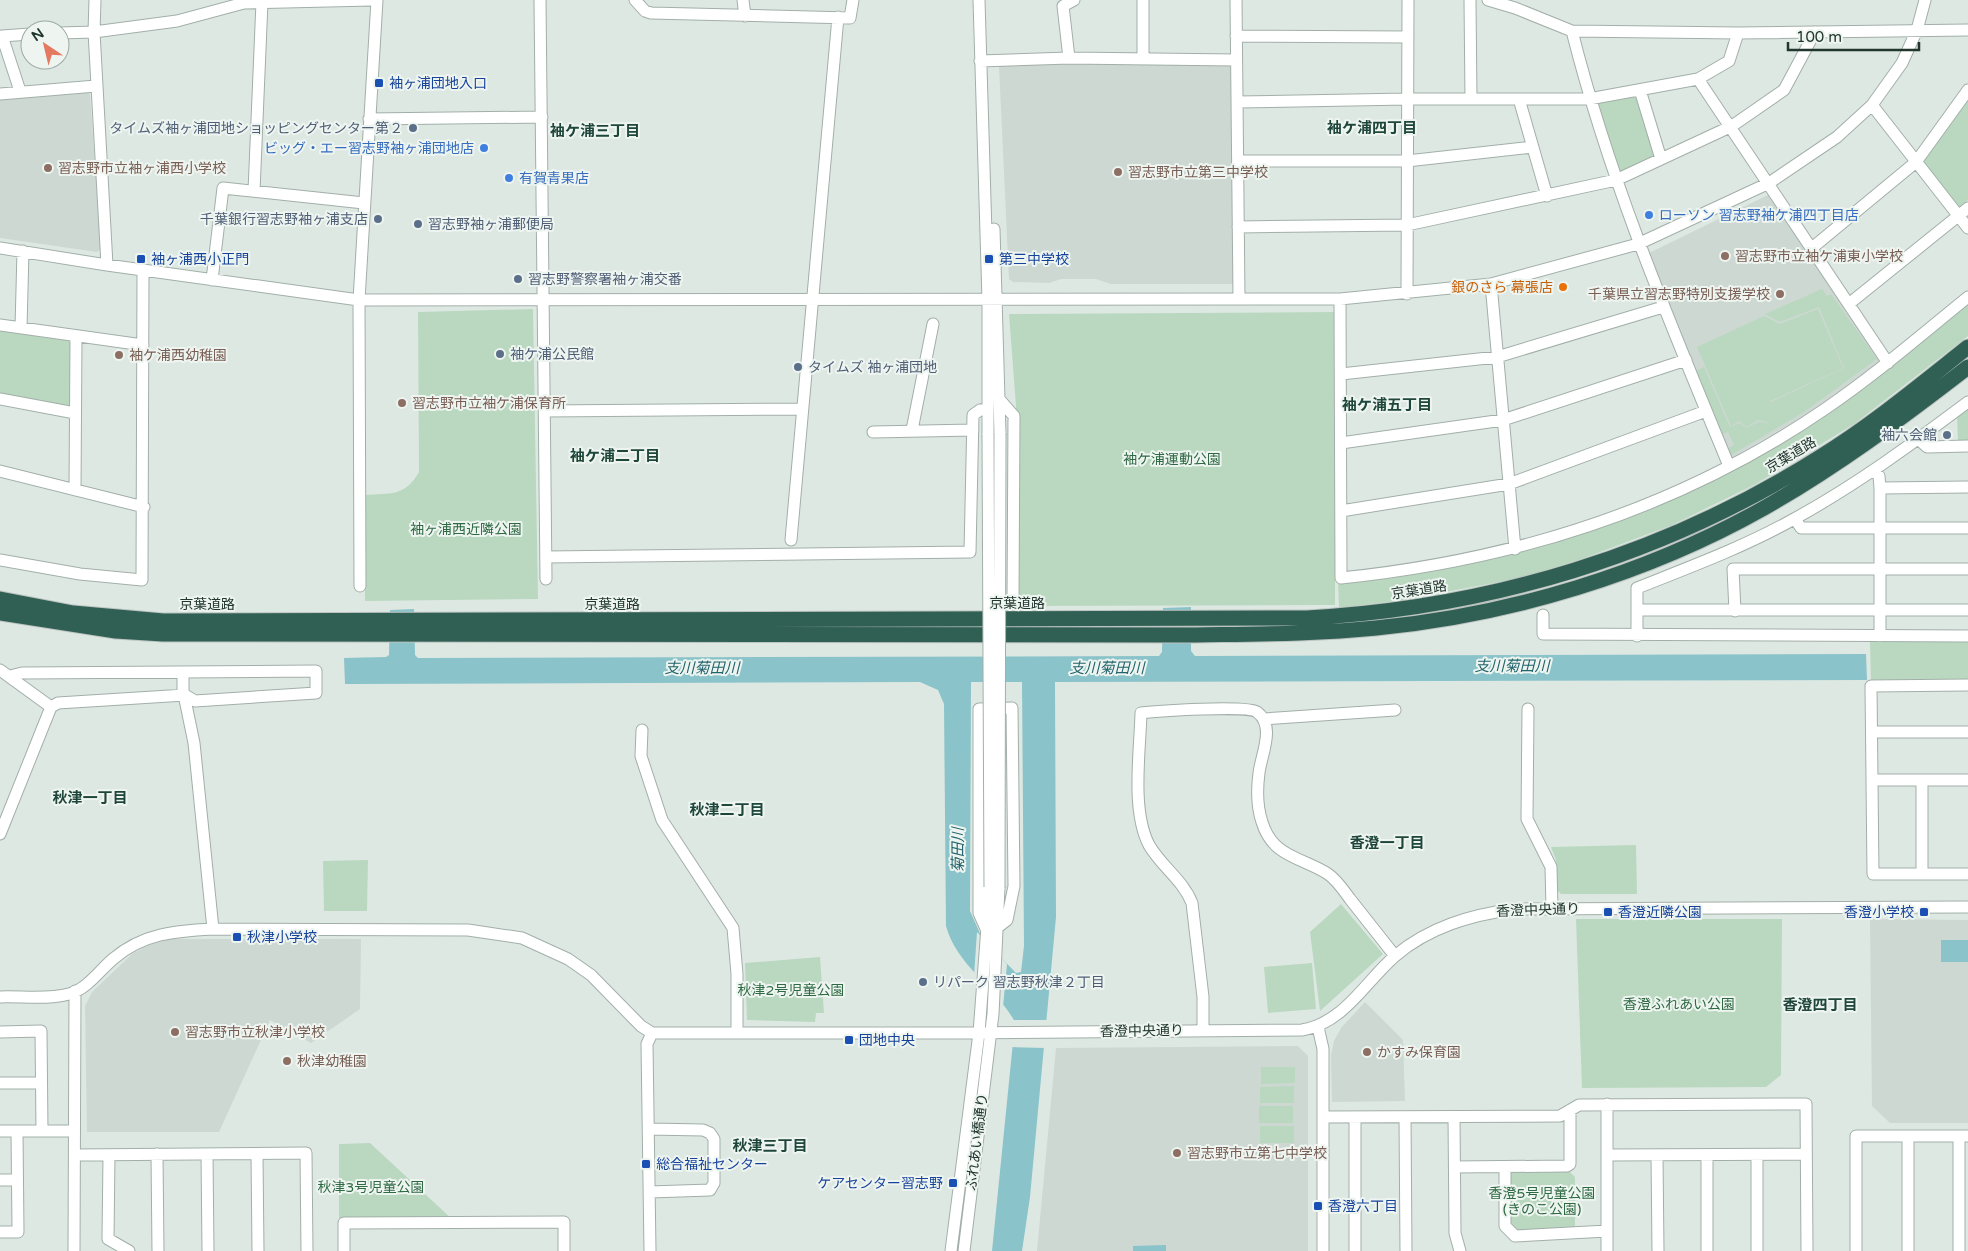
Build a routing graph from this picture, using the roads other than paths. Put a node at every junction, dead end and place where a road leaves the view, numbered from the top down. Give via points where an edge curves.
1 (95, 0) edge
2 (371, 0) edge
3 (377, 0) edge
4 (540, 0) edge
5 (635, 0) edge
6 (743, 0) edge
7 (853, 0) edge
8 (979, 0) edge
9 (986, 0) edge
10 (1074, 0) edge
11 (1143, 0) edge
12 (1236, 0) edge
13 (1408, 0) edge
14 (1470, 0) edge
15 (1488, 0) edge
16 (1925, 0) edge
17 (262, 2) junction
18 (745, 16) junction
19 (838, 17) junction
20 (1917, 30) junction
21 (1968, 30) edge
22 (1572, 31) junction
23 (94, 32) junction
24 (1814, 32) junction
25 (70, 33) edge
26 (1738, 33) junction
27 (20, 35) edge
28 (1236, 36) junction
29 (1408, 37) junction
30 (1069, 58) junction
31 (1143, 59) junction
32 (1236, 60) junction
33 (984, 61) junction
34 (1698, 79) junction
35 (96, 86) junction
36 (1640, 90) junction
37 (1968, 90) edge
38 (20, 91) junction
39 (0, 94) edge
40 (1407, 99) junction
41 (1471, 99) junction
42 (1519, 99) junction
43 (1589, 99) junction
44 (1237, 102) junction
45 (1872, 105) junction
46 (542, 117) junction
47 (369, 119) junction
48 (1732, 126) junction
49 (1533, 146) junction
50 (1661, 159) junction
51 (1238, 161) junction
52 (1407, 161) junction
53 (1916, 162) junction
54 (1616, 180) junction
55 (1769, 183) junction
56 (254, 191) junction
57 (1547, 196) junction
58 (364, 203) junction
59 (1968, 208) edge
60 (1958, 216) junction
61 (1407, 225) junction
62 (1238, 228) junction
63 (1968, 228) edge
64 (1638, 244) junction
65 (0, 248) edge
66 (1812, 248) junction
67 (23, 251) junction
68 (107, 265) junction
69 (143, 270) junction
70 (212, 280) junction
71 (1491, 284) junction
72 (1407, 294) junction
73 (1968, 297) edge
74 (1239, 299) junction
75 (1340, 299) junction
76 (359, 300) junction
77 (543, 300) junction
78 (811, 300) junction
79 (992, 300) junction
80 (1850, 303) junction
81 (1663, 307) junction
82 (933, 324) dead end
83 (0, 325) edge
84 (22, 328) junction
85 (76, 336) junction
86 (143, 345) junction
87 (1968, 346) edge
88 (1498, 357) junction
89 (1686, 360) junction
90 (1888, 363) junction
91 (1968, 367) edge
92 (1341, 374) junction
93 (0, 399) edge
94 (999, 399) junction
95 (1968, 402) edge
96 (802, 409) junction
97 (988, 409) junction
98 (544, 411) junction
99 (1706, 411) junction
100 (75, 413) junction
101 (1503, 420) junction
102 (912, 430) junction
103 (973, 430) junction
104 (873, 432) dead end
105 (1918, 439) junction
106 (1341, 443) junction
107 (1968, 446) edge
108 (1729, 466) junction
109 (0, 471) edge
110 (1874, 471) junction
111 (1509, 484) junction
112 (1968, 487) edge
113 (1880, 488) junction
114 (75, 490) junction
115 (144, 507) junction
116 (1341, 511) junction
117 (1795, 519) junction
118 (1880, 528) junction
119 (1968, 528) edge
120 (791, 540) dead end
121 (1515, 549) junction
122 (546, 557) junction
123 (0, 560) edge
124 (1879, 569) junction
125 (1968, 569) edge
126 (546, 579) dead end
127 (360, 586) dead end
128 (0, 600) edge
129 (1013, 601) dead end
130 (1636, 610) junction
131 (1735, 610) junction
132 (1880, 610) junction
133 (1968, 610) edge
134 (0, 613) edge
135 (1543, 615) dead end
136 (382, 628) junction
137 (420, 628) junction
138 (1636, 636) junction
139 (1880, 636) junction
140 (1968, 636) edge
141 (183, 672) junction
142 (5, 673) edge
143 (1968, 685) edge
144 (185, 695) junction
145 (50, 707) junction
146 (1528, 709) dead end
147 (1395, 710) dead end
148 (1264, 719) junction
149 (642, 730) dead end
150 (1872, 732) junction
151 (1968, 732) edge
152 (1873, 780) junction
153 (1922, 780) junction
154 (1968, 780) edge
155 (0, 834) edge
156 (1922, 874) junction
157 (1968, 874) edge
158 (995, 888) junction
159 (1968, 907) edge
160 (1552, 909) junction
161 (213, 929) junction
162 (992, 929) junction
163 (1395, 956) junction
164 (75, 991) junction
165 (0, 997) edge
166 (1318, 1027) junction
167 (1204, 1030) junction
168 (737, 1031) junction
169 (0, 1032) edge
170 (985, 1032) junction
171 (652, 1033) junction
172 (0, 1083) edge
173 (41, 1083) junction
174 (1607, 1104) junction
175 (1570, 1110) junction
176 (1323, 1117) junction
177 (1355, 1117) junction
178 (1405, 1117) junction
179 (1454, 1117) junction
180 (649, 1129) junction
181 (0, 1131) edge
182 (17, 1131) junction
183 (42, 1131) junction
184 (74, 1131) junction
185 (1908, 1136) junction
186 (1963, 1136) edge
187 (109, 1154) junction
188 (157, 1154) junction
189 (207, 1154) junction
190 (257, 1154) junction
191 (1806, 1154) junction
192 (76, 1155) junction
193 (1657, 1155) junction
194 (1707, 1155) junction
195 (1757, 1155) junction
196 (1607, 1156) junction
197 (1455, 1167) junction
198 (1505, 1167) junction
199 (0, 1180) edge
200 (17, 1180) junction
201 (650, 1192) junction
202 (1608, 1231) junction
203 (0, 1232) edge
204 (74, 1251) edge
205 (129, 1251) edge
206 (158, 1251) edge
207 (208, 1251) edge
208 (258, 1251) edge
209 (307, 1251) edge
210 (344, 1251) edge
211 (564, 1251) edge
212 (650, 1251) edge
213 (951, 1251) edge
214 (964, 1251) edge
215 (1323, 1251) edge
216 (1355, 1251) edge
217 (1406, 1251) edge
218 (1460, 1251) edge
219 (1607, 1251) edge
220 (1658, 1251) edge
221 (1707, 1251) edge
222 (1757, 1251) edge
223 (1807, 1251) edge
224 (1856, 1251) edge
225 (1908, 1251) edge
226 (1959, 1251) edge

1 - 23 street
2 - 17 street
3 - 47 street
4 - 46 street
5 - 18 street via 651,13
6 - 18 street
7 - 19 street via 850,18
8 - 33 street
9 - 33 street
10 - 30 street via 1064,6
11 - 31 street
12 - 28 street
13 - 29 street
14 - 41 street
15 - 22 street
16 - 20 street
17 - 23 street via 244,3 177,21
17 - 56 street
18 - 19 street
19 - 78 street
20 - 21 street
20 - 24 street
20 - 45 street via 1893,79
22 - 26 street
22 - 43 street
23 - 25 street
23 - 35 street
24 - 26 street
24 - 48 street via 1784,90
26 - 34 street via 1729,61
27 - 38 street via 2,36
28 - 29 street
28 - 32 street
29 - 40 street
30 - 31 street
30 - 33 street
31 - 32 street
32 - 44 street
33 - 79 street
34 - 36 street
34 - 48 street
35 - 38 street
35 - 68 street
36 - 43 street
36 - 50 street
37 - 53 street
38 - 39 street
40 - 41 street
40 - 44 street
40 - 52 street
41 - 42 street
42 - 43 street
42 - 49 street
43 - 54 street
44 - 51 street
45 - 53 street
45 - 55 street via 1837,137
46 - 47 street
46 - 77 street
47 - 58 street
48 - 50 street
48 - 55 street
49 - 52 street
49 - 57 street
50 - 54 street
51 - 52 street
51 - 62 street
52 - 61 street
53 - 60 street
53 - 66 street
54 - 57 street
54 - 64 street
55 - 64 street
55 - 66 street
56 - 58 street
56 - 70 street via 223,188
57 - 61 street
58 - 76 street
59 - 60 street
60 - 63 street
60 - 80 street
61 - 62 street
61 - 72 street
62 - 74 street
64 - 71 street
64 - 81 street
65 - 67 street
66 - 80 street
67 - 68 street
67 - 84 street
68 - 69 street
69 - 70 street
69 - 86 street
70 - 76 street
71 - 72 street
71 - 88 street
72 - 75 street
73 - 90 street
74 - 75 street
74 - 79 street
75 - 92 street
76 - 77 street
76 - 127 street
77 - 78 street
77 - 98 street
78 - 79 street
78 - 96 street
79 - 94 street
79 - 97 street
80 - 90 street
81 - 88 street
81 - 89 street
82 - 102 street
83 - 84 street
84 - 85 street
85 - 86 street
85 - 100 street
86 - 115 street
87 - 137 highway, 京葉道路 via 1821,457 1780,481 1668,536 1596,564 1502,591 1387,612 1307,618
88 - 92 street
88 - 101 street
89 - 99 street
89 - 101 street
90 - 108 street via 1805,422
91 - 137 highway, 京葉道路 via 1853,453 1770,504 1689,544 1607,576 1518,603 1378,628 1157,636
92 - 106 street
93 - 100 street
94 - 129 street via 1014,416
94 - 158 street, bridge
95 - 105 street
96 - 98 street
96 - 120 street
97 - 103 street via 973,415
97 - 158 street, bridge
98 - 122 street
99 - 108 street
99 - 111 street
100 - 114 street
101 - 106 street
101 - 111 street
102 - 103 street
102 - 104 street
103 - 122 street via 970,552
105 - 107 street via 1927,447
105 - 110 street
106 - 116 street
108 - 121 street via 1688,487 1621,514 1551,540
109 - 114 street
110 - 113 street via 1879,476
110 - 117 street
111 - 116 street
111 - 121 street
112 - 113 street
113 - 118 street
114 - 115 street
115 - 123 street via 142,580 80,574
116 - 121 street via 1341,578 1400,572
117 - 118 street via 1801,528
117 - 130 street via 1732,550 1637,588
118 - 119 street
118 - 124 street
122 - 126 street
124 - 125 street
124 - 131 street via 1733,569
124 - 132 street
128 - 136 highway, 京葉道路 via 129,619
130 - 131 street
130 - 138 street
131 - 132 street
132 - 133 street
132 - 139 street
134 - 136 highway, 京葉道路 via 116,631 162,634
135 - 138 street via 1543,634
136 - 137 highway, 京葉道路
138 - 139 street
139 - 140 street
141 - 142 street
141 - 144 street
141 - 144 street via 316,671 316,693 194,701
142 - 145 street
143 - 150 street via 1872,686
144 - 145 street via 58,703
144 - 161 street via 194,743
145 - 155 street
146 - 160 street via 1527,819 1552,867
147 - 148 street
148 - 163 street via 1266,742 1259,769 1258,793 1266,832 1293,859 1329,874
148 - 167 street via 1257,711 1244,708 1141,713 1141,823 1150,847 1188,892 1192,903
149 - 168 street via 641,756 662,820 732,928 737,974
150 - 151 street
150 - 152 street
152 - 153 street
152 - 156 street via 1873,874
153 - 154 street
153 - 156 street
156 - 157 street
158 - 162 street
159 - 160 street, 香澄中央通り
160 - 163 street, 香澄中央通り via 1514,909 1460,919
161 - 164 street via 172,931 145,938 127,947 86,985
161 - 171 street via 468,930 522,938 568,959 591,975 641,1026
162 - 162 street via 979,914 979,709 1012,708 1014,886 1007,920
162 - 170 street via 980,1013
162 - 170 street via 993,1014
163 - 166 street, 香澄中央通り via 1336,1016
164 - 165 street via 49,996
164 - 184 street
166 - 167 street, 香澄中央通り via 1302,1030
166 - 176 street via 1323,1049
167 - 170 street, 香澄中央通り
168 - 170 street, 香澄中央通り
168 - 171 street, 香澄中央通り
169 - 173 street via 41,1031
170 - 213 street, ふれあい橋通り
170 - 214 street, ふれあい橋通り
171 - 180 street via 647,1044
172 - 173 street
173 - 183 street
174 - 175 street via 1579,1105
174 - 191 street via 1806,1104
174 - 196 street
175 - 179 street via 1560,1116
175 - 198 street via 1570,1164
176 - 177 street
176 - 215 street
177 - 178 street
177 - 216 street
178 - 179 street
178 - 217 street
179 - 197 street
180 - 201 street
180 - 201 street via 703,1130 714,1138 714,1183 710,1190
181 - 182 street
182 - 183 street
182 - 200 street
183 - 184 street
184 - 192 street
185 - 186 street
185 - 224 street via 1856,1136
185 - 225 street
186 - 226 street
187 - 188 street
187 - 192 street
187 - 205 street via 108,1239
188 - 189 street
188 - 206 street
189 - 190 street
189 - 207 street
190 - 208 street
190 - 209 street via 306,1153
191 - 195 street
191 - 223 street
192 - 204 street
193 - 194 street
193 - 196 street
193 - 220 street
194 - 195 street
194 - 221 street
195 - 222 street
196 - 202 street
197 - 198 street
197 - 218 street via 1455,1233
198 - 202 street via 1505,1226 1515,1236
199 - 200 street
200 - 203 street via 18,1232
201 - 212 street
202 - 219 street
210 - 211 street via 344,1223 564,1222

